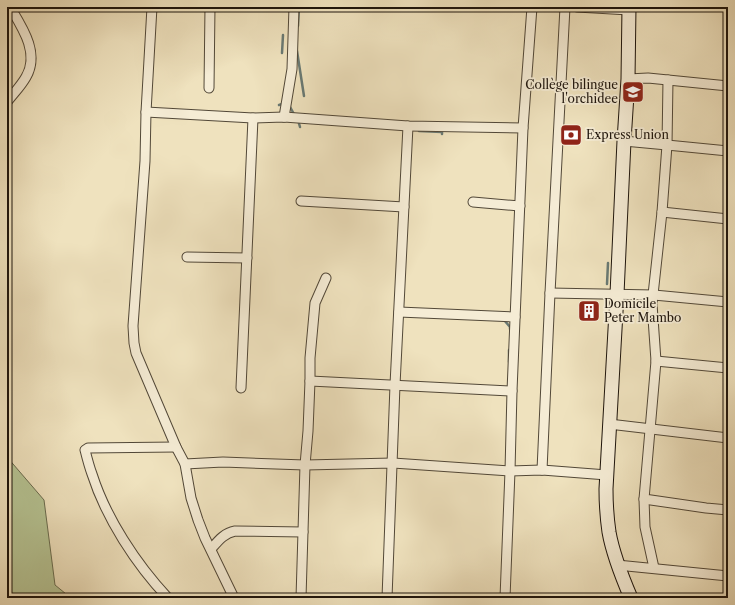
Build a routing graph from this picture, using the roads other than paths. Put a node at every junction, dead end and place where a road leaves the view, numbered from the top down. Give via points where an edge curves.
1 (10, 7) edge
2 (152, 7) edge
3 (210, 7) edge
4 (294, 7) edge
5 (532, 7) edge
6 (565, 7) edge
7 (577, 7) edge
8 (629, 8) edge
9 (628, 79) junction
10 (668, 80) junction
11 (728, 86) edge
12 (209, 88) dead end
13 (7, 102) edge
14 (146, 112) junction
15 (284, 117) junction
16 (253, 118) junction
17 (408, 126) junction
18 (523, 128) junction
19 (624, 141) junction
20 (667, 144) junction
21 (728, 151) edge
22 (301, 201) dead end
23 (473, 202) dead end
24 (520, 206) junction
25 (404, 207) junction
26 (662, 212) junction
27 (728, 219) edge
28 (187, 256) dead end
29 (247, 258) junction
30 (326, 278) dead end
31 (550, 293) junction
32 (617, 294) junction
33 (654, 295) junction
34 (728, 302) edge
35 (399, 312) junction
36 (515, 317) junction
37 (656, 361) junction
38 (728, 368) edge
39 (310, 381) junction
40 (395, 385) junction
41 (241, 388) dead end
42 (512, 391) junction
43 (609, 424) junction
44 (650, 430) junction
45 (728, 438) edge
46 (176, 447) junction
47 (393, 463) junction
48 (185, 464) junction
49 (305, 465) junction
50 (542, 470) junction
51 (510, 471) junction
52 (606, 475) junction
53 (644, 499) junction
54 (728, 510) edge
55 (303, 532) junction
56 (211, 549) junction
57 (617, 565) junction
58 (654, 568) junction
59 (728, 576) edge
60 (168, 598) edge
61 (234, 598) edge
62 (301, 598) edge
63 (388, 598) edge
64 (505, 598) edge
65 (631, 598) edge

1 - 13 street via 29,44 32,57 26,77
2 - 14 street
3 - 12 street
4 - 15 street via 292,69
5 - 18 street
6 - 31 street
7 - 8 street
8 - 9 main road
9 - 10 street
9 - 19 main road
10 - 11 street
10 - 20 street
14 - 16 street
14 - 46 street via 145,161 132,326 136,353
15 - 16 street
15 - 17 street
16 - 29 street
17 - 18 street
17 - 25 street
18 - 24 street
19 - 20 street
19 - 32 main road
20 - 21 street
20 - 26 street
22 - 25 street
23 - 24 street
24 - 36 street
25 - 35 street
26 - 27 street
26 - 33 street
28 - 29 street
29 - 41 street
30 - 39 street via 315,303
31 - 32 street
31 - 50 street
32 - 33 street
32 - 43 main road
33 - 34 street
33 - 37 street via 652,304
35 - 36 street
35 - 40 street
36 - 42 street
37 - 38 street
37 - 44 street
39 - 40 street
39 - 49 street
40 - 42 street
40 - 47 street
42 - 51 street
43 - 44 street
43 - 52 main road
44 - 45 street
44 - 53 street
46 - 48 street
46 - 60 street via 85,450 102,500 124,542
47 - 49 street
47 - 51 street
47 - 63 street
48 - 49 street via 223,462
48 - 56 street via 191,498
49 - 55 street
50 - 51 street
50 - 52 street
51 - 64 street
52 - 57 main road via 609,533
53 - 54 street
53 - 58 street via 645,527
55 - 56 street via 235,530 224,535
55 - 62 street
56 - 61 street
57 - 58 street
57 - 65 main road
58 - 59 street

